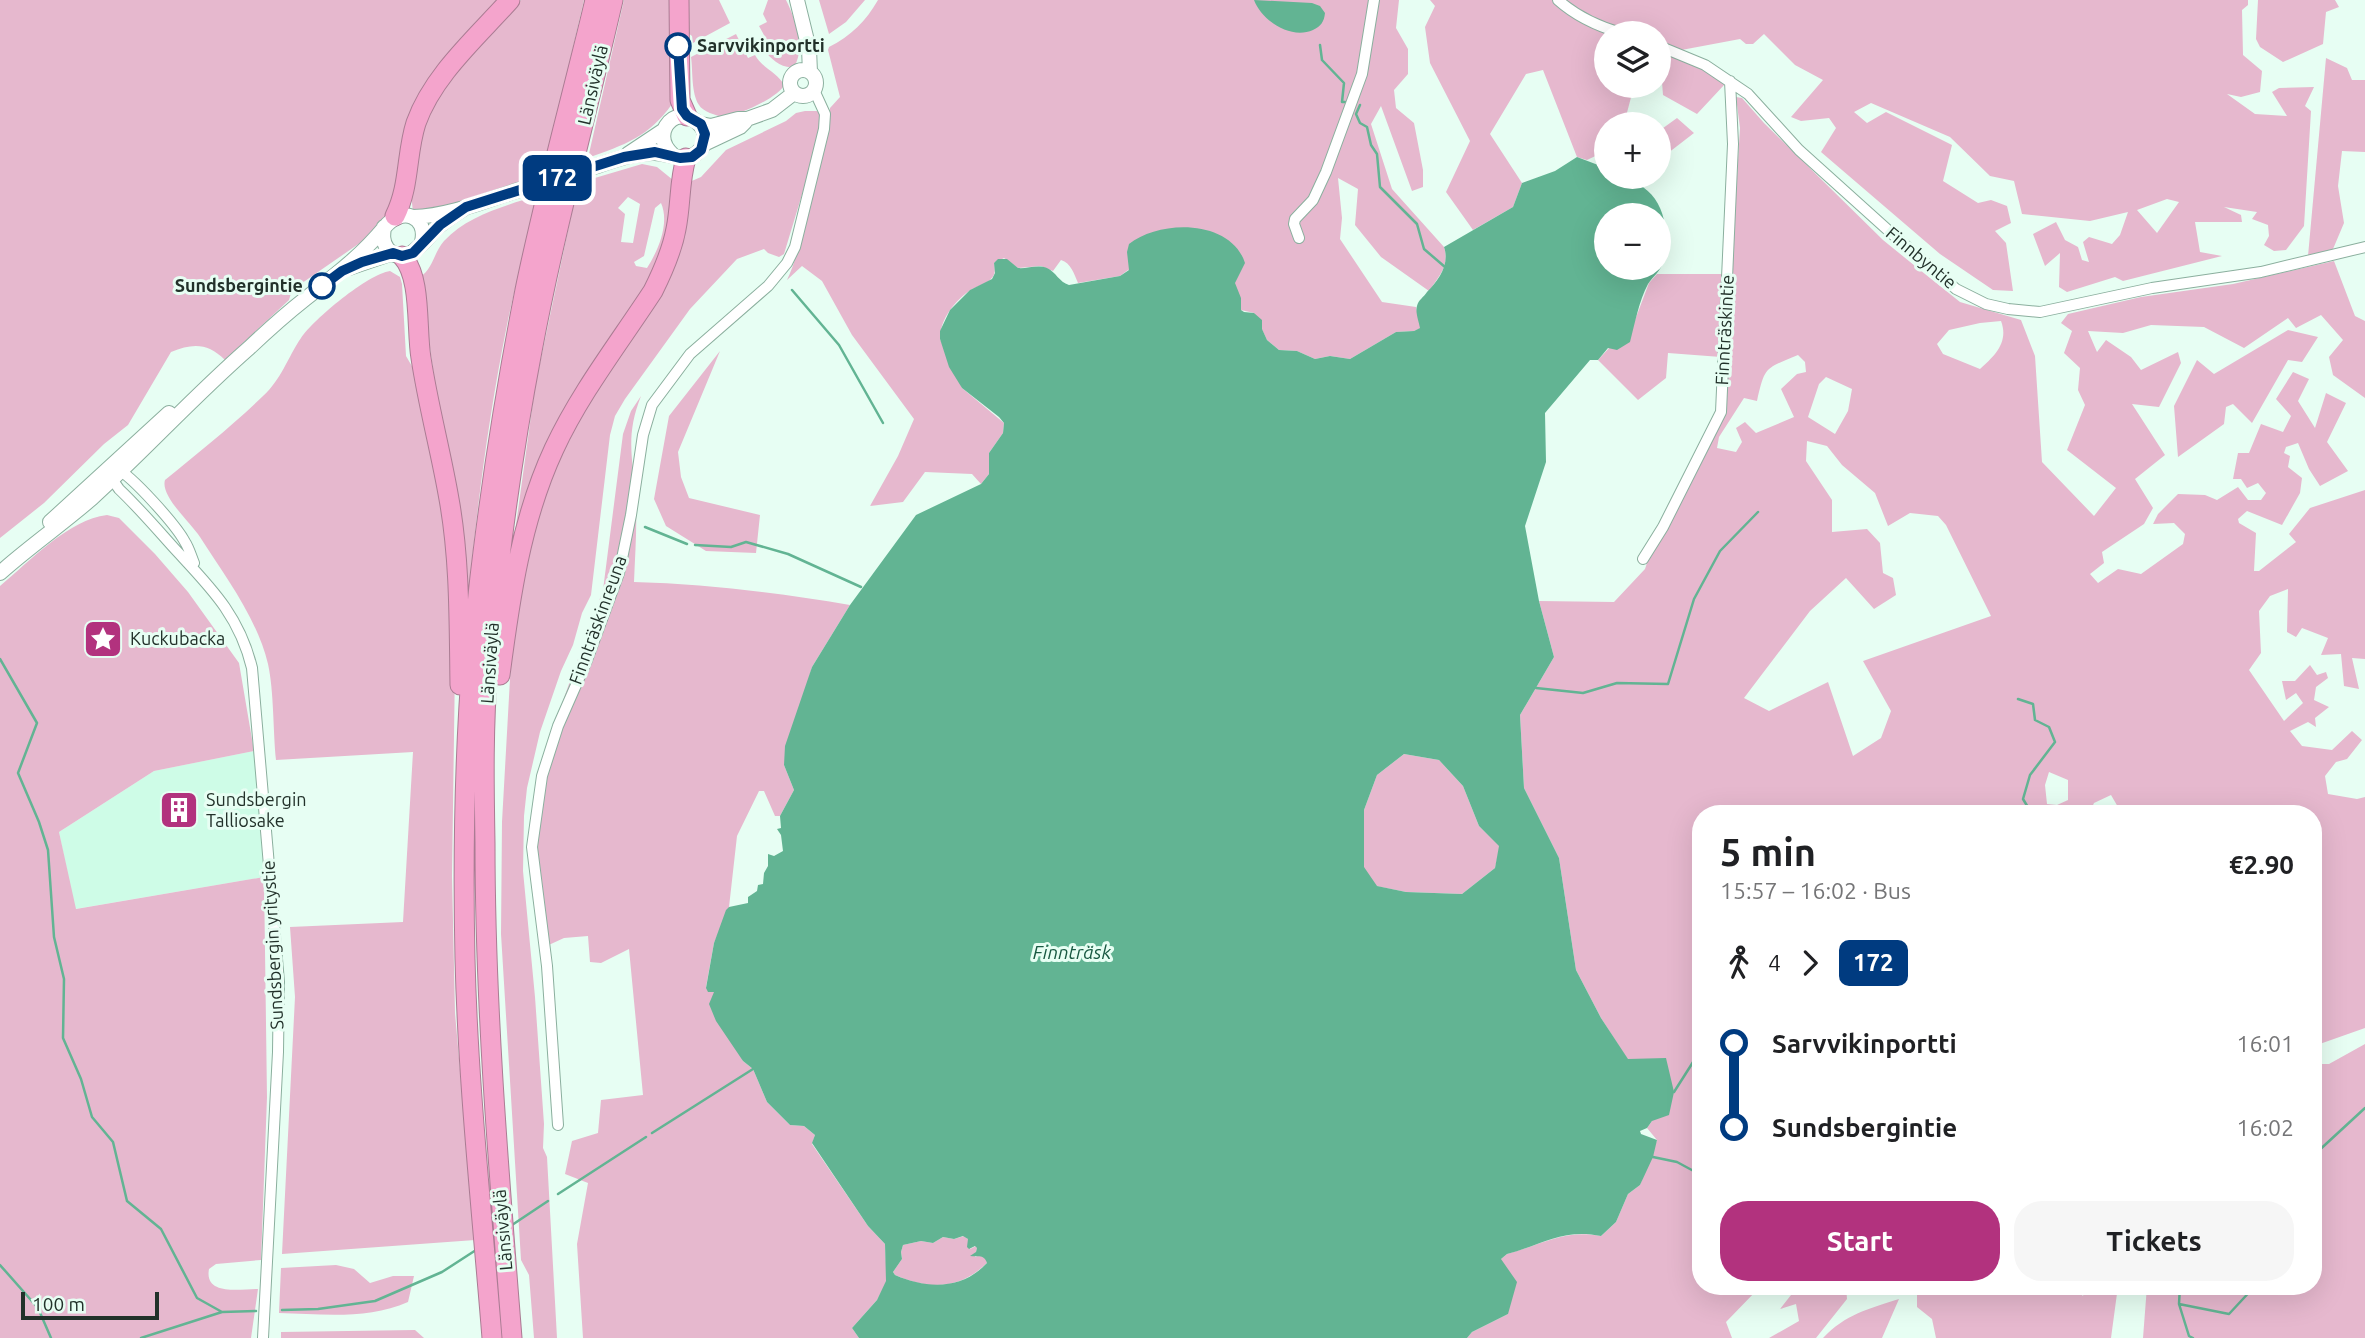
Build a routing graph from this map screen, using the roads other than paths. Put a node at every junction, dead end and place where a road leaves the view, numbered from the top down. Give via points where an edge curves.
1 (510, 0) edge
2 (595, 0) edge
3 (614, 0) edge
4 (678, 0) edge
5 (797, 0) edge
6 (1374, 0) edge
7 (1558, 0) edge
8 (1594, 22) edge
9 (1671, 51) edge
10 (810, 72) junction
11 (1730, 81) junction
12 (814, 90) junction
13 (794, 93) junction
14 (747, 119) junction
15 (694, 120) junction
16 (664, 130) junction
17 (704, 145) junction
18 (624, 157) junction
19 (680, 157) junction
20 (466, 207) junction
21 (397, 220) junction
22 (1299, 238) dead end
23 (422, 242) junction
24 (2365, 247) edge
25 (398, 254) junction
26 (342, 271) junction
27 (114, 472) junction
28 (1643, 559) dead end
29 (0, 573) edge
30 (475, 806) junction
31 (558, 1125) dead end
32 (263, 1338) edge
33 (492, 1338) edge
34 (512, 1338) edge

1 - 21 highway via 454,62 425,104 412,138
2 - 30 highway, Länsiväylä via 526,287 495,463 475,643
3 - 30 highway, Länsiväylä via 543,293 513,466
4 - 15 highway via 680,100 682,109
5 - 10 main road
6 - 22 street via 1362,74 1326,172 1313,200 1295,219
7 - 8 street
9 - 11 street, Finnbyntie
10 - 12 main road via 816,81
10 - 13 main road via 800,70 791,76
11 - 24 street, Finnbyntie via 1890,232 1956,289 1986,304 2040,312 2152,288 2261,272
11 - 28 street, Finnträskintie via 1733,144 1721,412
12 - 13 main road via 803,96
12 - 31 street, Finnträskinreuna via 825,114 824,130 795,247 768,286 690,354 652,405 619,573 542,776 532,847 547,966
13 - 14 main road via 772,110
14 - 15 main road via 711,126
14 - 17 main road
15 - 16 main road via 673,119
15 - 17 main road via 705,134
16 - 18 main road
16 - 19 main road via 664,144
17 - 19 main road via 697,154
18 - 19 main road via 655,152
18 - 20 main road, bridge
19 - 30 highway via 677,227 663,271 570,418 531,508 514,577
20 - 21 main road
20 - 23 main road
21 - 23 main road via 418,221
21 - 25 main road via 383,239
21 - 26 main road
23 - 25 main road via 413,253
25 - 26 main road
25 - 30 highway via 409,263 412,273 425,385 449,499 459,582 461,736
26 - 27 main road via 236,359
27 - 29 main road via 57,528
27 - 32 street, Sundsbergin yritystie via 213,590 242,636 255,684 279,982
30 - 33 highway, Länsiväylä via 465,960
30 - 34 highway, Länsiväylä

